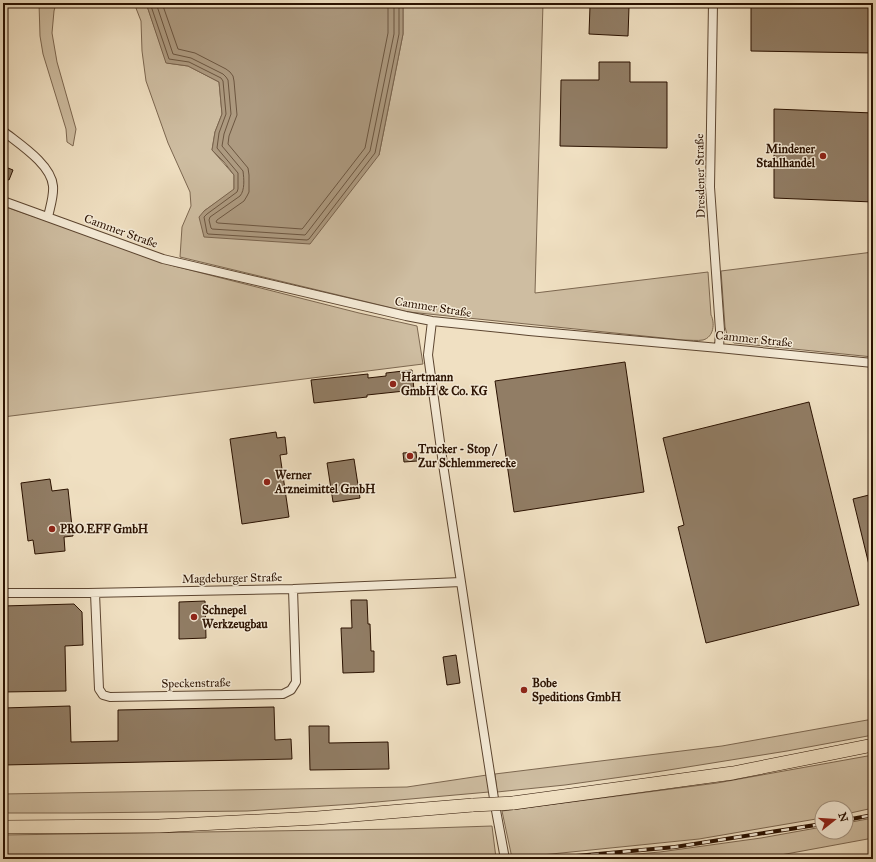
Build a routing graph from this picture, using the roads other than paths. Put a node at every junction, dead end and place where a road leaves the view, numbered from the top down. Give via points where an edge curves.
1 (714, 3) edge
2 (3, 131) edge
3 (3, 201) edge
4 (48, 217) junction
5 (432, 321) junction
6 (719, 348) junction
7 (873, 363) edge
8 (462, 582) junction
9 (293, 589) junction
10 (3, 593) edge
11 (95, 593) junction
12 (873, 745) edge
13 (3, 827) edge
14 (505, 859) edge

1 - 6 street, Dresdener Straße via 710,187 720,330
2 - 4 street via 50,174 53,195
3 - 4 street, Cammer Straße
4 - 5 street, Cammer Straße via 164,259
5 - 6 street, Cammer Straße
5 - 8 street via 428,355
6 - 7 street, Cammer Straße
8 - 9 street, Magdeburger Straße
8 - 14 street
9 - 11 street, Magdeburger Straße
9 - 11 street, Speckenstraße via 296,682 291,690 282,694 118,697 103,695 99,689
10 - 11 street, Magdeburger Straße
12 - 13 main road, bridge via 733,773 513,803 317,818 158,826

